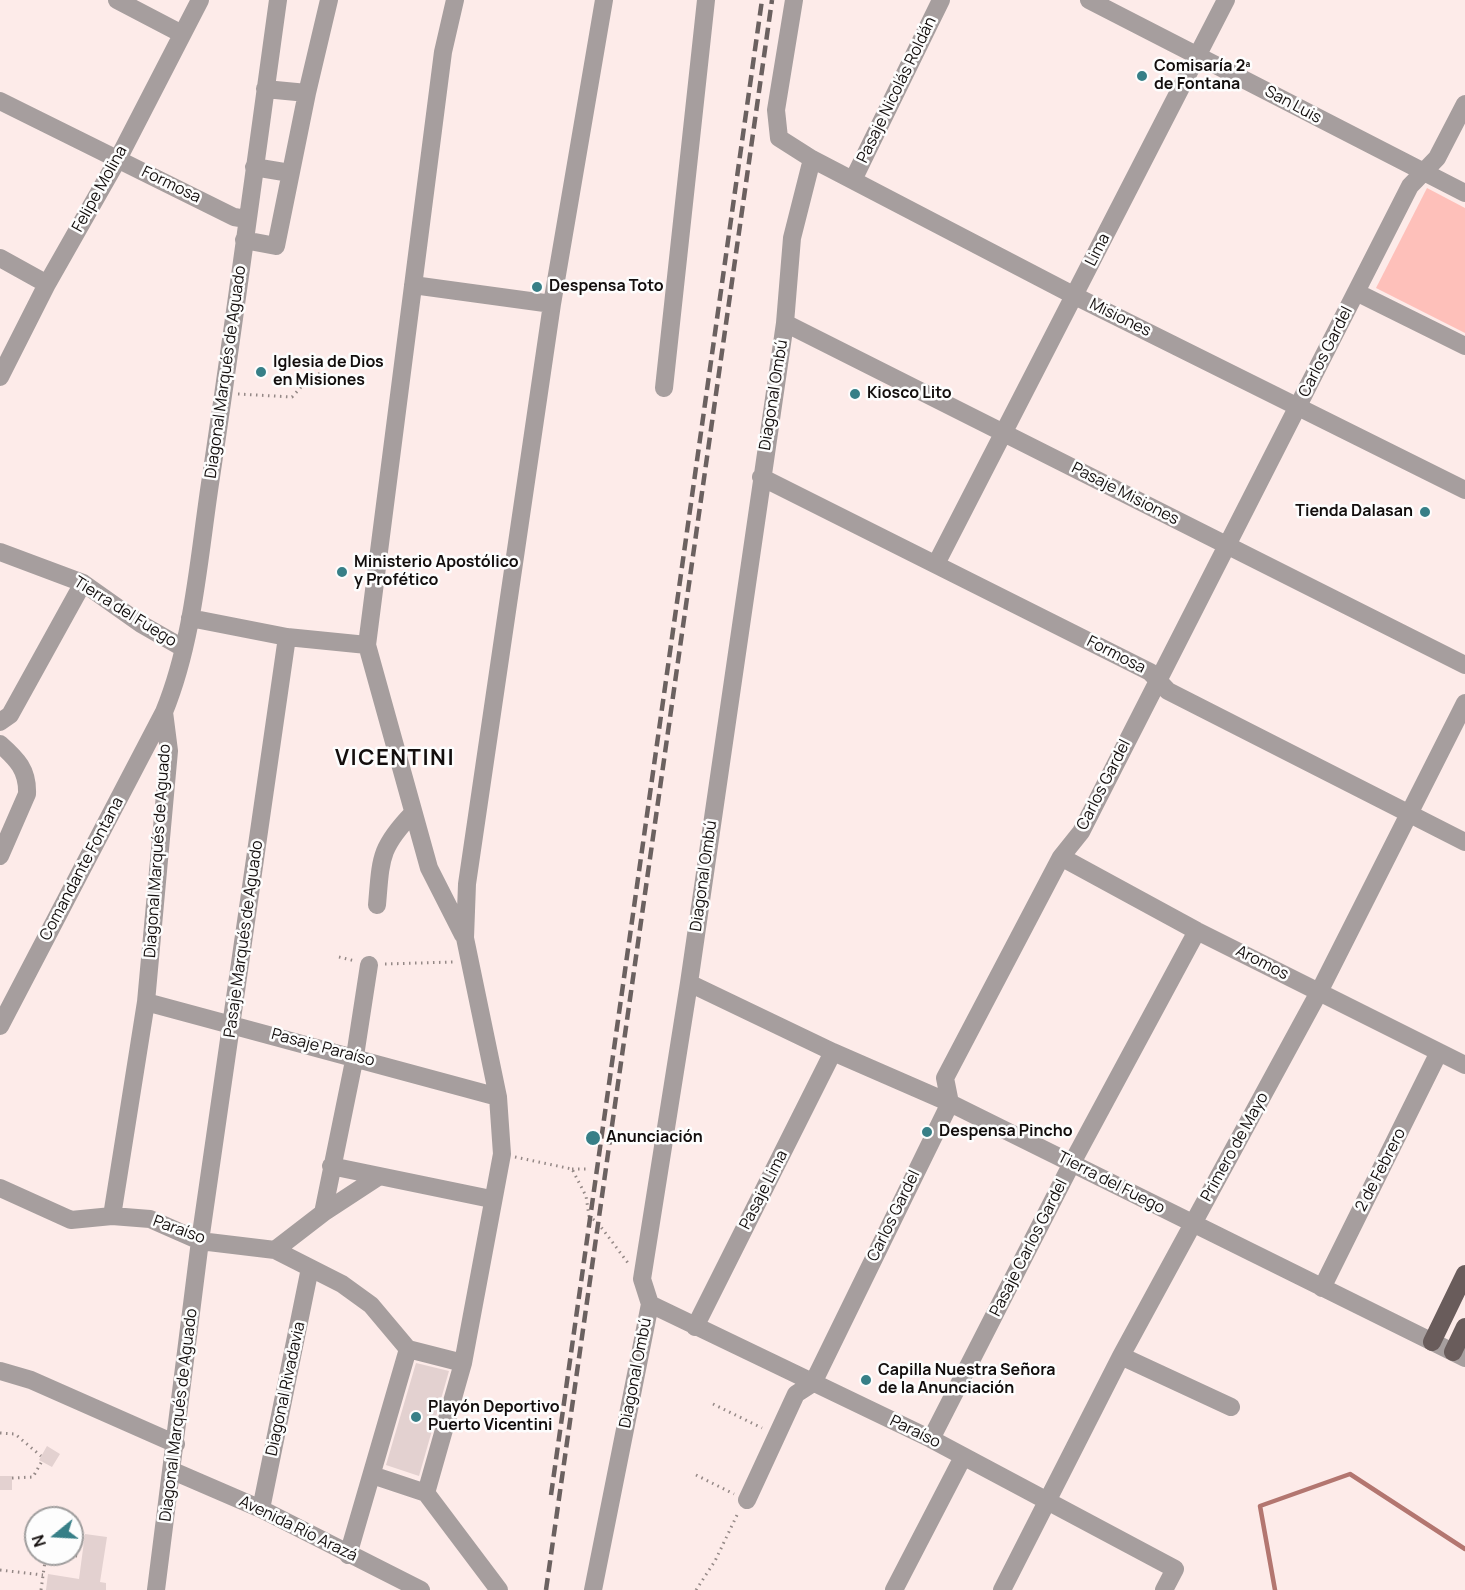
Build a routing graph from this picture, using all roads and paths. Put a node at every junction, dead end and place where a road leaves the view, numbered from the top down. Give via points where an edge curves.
1 (117, 0) edge
2 (200, 0) edge
3 (278, 0) edge
4 (329, 0) edge
5 (455, 0) edge
6 (604, 0) edge
7 (706, 0) edge
8 (794, 0) edge
9 (941, 0) edge
10 (1089, 0) edge
11 (1227, 0) edge
12 (182, 33) junction
13 (1198, 55) junction
14 (265, 89) junction
15 (307, 93) junction
16 (0, 101) edge
17 (1465, 104) edge
18 (118, 159) junction
19 (812, 159) junction
20 (254, 167) junction
21 (1423, 172) junction
22 (290, 173) junction
23 (853, 180) junction
24 (1465, 193) edge
25 (246, 219) junction
26 (244, 240) junction
27 (0, 258) edge
28 (46, 284) junction
29 (413, 285) junction
30 (1356, 292) junction
31 (1075, 296) junction
32 (552, 304) junction
33 (785, 323) junction
34 (1465, 346) edge
35 (323, 373) dead end
36 (0, 376) edge
37 (664, 388) dead end
38 (224, 393) junction
39 (1299, 406) junction
40 (1002, 432) junction
41 (761, 477) junction
42 (1465, 490) edge
43 (1226, 545) junction
44 (0, 552) edge
45 (936, 564) junction
46 (83, 583) junction
47 (190, 618) junction
48 (286, 637) junction
49 (367, 645) junction
50 (183, 648) junction
51 (1465, 665) edge
52 (1158, 680) junction
53 (1465, 703) edge
54 (164, 712) junction
55 (0, 722) edge
56 (0, 744) edge
57 (413, 813) junction
58 (1408, 813) junction
59 (1465, 842) edge
60 (0, 856) edge
61 (1061, 857) junction
62 (378, 905) dead end
63 (1197, 931) junction
64 (465, 938) junction
65 (339, 957) dead end
66 (471, 962) junction
67 (369, 965) junction
68 (689, 983) junction
69 (1319, 992) junction
70 (146, 1002) junction
71 (233, 1024) junction
72 (0, 1026) edge
73 (833, 1052) junction
74 (1439, 1052) junction
75 (355, 1056) junction
76 (1465, 1065) edge
77 (498, 1097) junction
78 (950, 1103) junction
79 (502, 1154) junction
80 (1072, 1163) junction
81 (331, 1166) junction
82 (572, 1169) junction
83 (586, 1169) dead end
84 (378, 1177) junction
85 (0, 1188) edge
86 (491, 1199) junction
87 (323, 1213) junction
88 (112, 1216) junction
89 (1192, 1224) junction
90 (200, 1241) junction
91 (275, 1250) junction
92 (310, 1268) junction
93 (1465, 1274) edge
94 (642, 1279) junction
95 (1322, 1288) junction
96 (650, 1304) junction
97 (695, 1327) junction
98 (1465, 1327) edge
99 (1432, 1342) junction
100 (408, 1349) junction
101 (1459, 1355) edge
102 (1121, 1356) junction
103 (463, 1363) junction
104 (0, 1371) edge
105 (813, 1383) junction
106 (713, 1404) dead end
107 (1231, 1407) dead end
108 (0, 1434) edge
109 (777, 1435) junction
110 (931, 1439) junction
111 (176, 1444) junction
112 (41, 1456) dead end
113 (963, 1457) junction
114 (42, 1461) dead end
115 (173, 1471) junction
116 (372, 1475) junction
117 (696, 1475) dead end
118 (12, 1478) dead end
119 (426, 1493) junction
120 (747, 1500) junction
121 (1047, 1502) junction
122 (261, 1509) junction
123 (348, 1555) junction
124 (44, 1566) edge
125 (0, 1570) edge
126 (43, 1575) junction
127 (41, 1590) edge
128 (156, 1590) edge
129 (421, 1590) edge
130 (499, 1590) edge
131 (593, 1590) edge
132 (696, 1590) edge
133 (894, 1590) edge
134 (1002, 1590) edge
135 (1164, 1590) edge

1 - 12 street
2 - 12 street, Felipe Molina
3 - 14 street, Diagonal Marqués de Aguado
4 - 15 street
5 - 29 street via 443,52
6 - 32 street
7 - 37 street
8 - 19 street, Misiones via 776,110 779,138
9 - 23 street, Pasaje Nicolás Roldán
10 - 13 street, San Luis
11 - 13 street, Lima
12 - 18 street, Felipe Molina
13 - 21 street, San Luis
13 - 31 street, Lima
14 - 15 street
14 - 20 street, Diagonal Marqués de Aguado
15 - 22 street
16 - 18 street, Formosa
17 - 21 street, Carlos Gardel via 1437,158
18 - 25 street, Formosa via 234,217
18 - 28 street, Felipe Molina
19 - 23 street, Misiones
19 - 33 street, Diagonal Ombú via 792,238
20 - 22 street
20 - 25 street, Diagonal Marqués de Aguado
21 - 24 street, San Luis
21 - 30 street, Carlos Gardel via 1410,186
22 - 26 street via 276,246
23 - 31 street, Misiones
25 - 26 street, Diagonal Marqués de Aguado
26 - 38 street, Diagonal Marqués de Aguado
27 - 28 street
28 - 36 street, Felipe Molina
29 - 32 street
29 - 49 street
30 - 34 street
30 - 39 street, Carlos Gardel
31 - 39 street, Misiones
31 - 40 street, Lima
32 - 64 street via 467,884
33 - 40 street, Pasaje Misiones
33 - 41 street, Diagonal Ombú
35 - 38 path via 312,375 292,397
38 - 47 street, Diagonal Marqués de Aguado
39 - 42 street, Misiones
39 - 43 street, Carlos Gardel
40 - 43 street, Pasaje Misiones
40 - 45 street, Lima
41 - 45 street, Formosa
41 - 68 street, Diagonal Ombú
43 - 51 street, Pasaje Misiones
43 - 52 street, Carlos Gardel
44 - 46 street, Tierra del Fuego
45 - 52 street, Formosa via 1150,672
46 - 50 street, Tierra del Fuego
46 - 55 street via 10,715
47 - 48 street, Tierra del Fuego
47 - 50 street, Diagonal Marqués de Aguado
48 - 49 street, Tierra del Fuego
48 - 71 street, Pasaje Marqués de Aguado
49 - 57 street
50 - 54 street, Diagonal Marqués de Aguado
52 - 58 street, Formosa via 1168,691
52 - 61 street, Carlos Gardel via 1081,832
53 - 58 street, Primero de Mayo
54 - 70 street, Diagonal Marqués de Aguado via 169,751
54 - 72 street, Comandante Fontana
56 - 60 street via 21,763 27,783 27,794
57 - 62 street via 391,836 381,858
57 - 64 street via 429,868
58 - 59 street, Formosa
58 - 69 street, Primero de Mayo
61 - 63 street, Aromos
61 - 78 street, Carlos Gardel via 945,1078
63 - 69 street, Aromos
63 - 80 street, Pasaje Carlos Gardel
64 - 66 street
65 - 67 path
66 - 67 path
66 - 77 street
67 - 75 street
68 - 73 street, Tierra del Fuego
68 - 94 street, Diagonal Ombú
69 - 74 street, Aromos
69 - 89 street, Primero de Mayo
70 - 71 street, Pasaje Paraíso
70 - 88 street, Diagonal Marqués de Aguado
71 - 75 street, Pasaje Paraíso
71 - 90 street, Pasaje Marqués de Aguado
73 - 78 street, Tierra del Fuego
73 - 97 street, Pasaje Lima
74 - 76 street, Aromos
74 - 95 street, 2 de Febrero
75 - 77 street, Pasaje Paraíso
75 - 81 street
77 - 79 street
78 - 80 street, Tierra del Fuego
78 - 105 street, Carlos Gardel
79 - 82 path
79 - 86 street
80 - 89 street, Tierra del Fuego
80 - 110 street, Pasaje Carlos Gardel
81 - 84 street
81 - 87 street
82 - 83 path
82 - 94 path via 586,1197 589,1216
84 - 86 street
84 - 87 street
85 - 88 street, Paraíso via 71,1220
86 - 103 street
87 - 91 street
88 - 90 street, Paraíso via 150,1219
89 - 95 street, Tierra del Fuego
89 - 102 street, Primero de Mayo
90 - 91 street, Paraíso
90 - 111 street, Diagonal Marqués de Aguado
91 - 92 street
92 - 100 street via 371,1305
92 - 122 street, Diagonal Rivadavia
93 - 99 main road
94 - 96 street, Diagonal Ombú
95 - 99 street, Tierra del Fuego
96 - 97 street, Paraíso
96 - 131 street, Diagonal Ombú
97 - 105 street, Paraíso
98 - 101 main road
99 - 101 street, Tierra del Fuego
100 - 103 street
100 - 116 street
102 - 107 street
102 - 121 street, Primero de Mayo
103 - 119 street
104 - 111 street via 31,1380
105 - 109 street, Carlos Gardel via 796,1394
105 - 110 street, Paraíso
106 - 109 path
108 - 112 path via 15,1434
109 - 120 street, Carlos Gardel
110 - 113 street, Paraíso
111 - 115 street, Diagonal Marqués de Aguado
113 - 121 street, Paraíso
113 - 133 street
114 - 118 path via 33,1477
115 - 122 street, Avenida Río Arazá
115 - 128 street, Diagonal Marqués de Aguado
116 - 119 street
116 - 123 street
117 - 120 path
119 - 130 street
120 - 132 path
121 - 134 street, Primero de Mayo
121 - 135 street, Paraíso via 1175,1569
122 - 123 street, Avenida Río Arazá
123 - 129 street, Avenida Río Arazá
124 - 126 path
125 - 126 path
126 - 127 path

